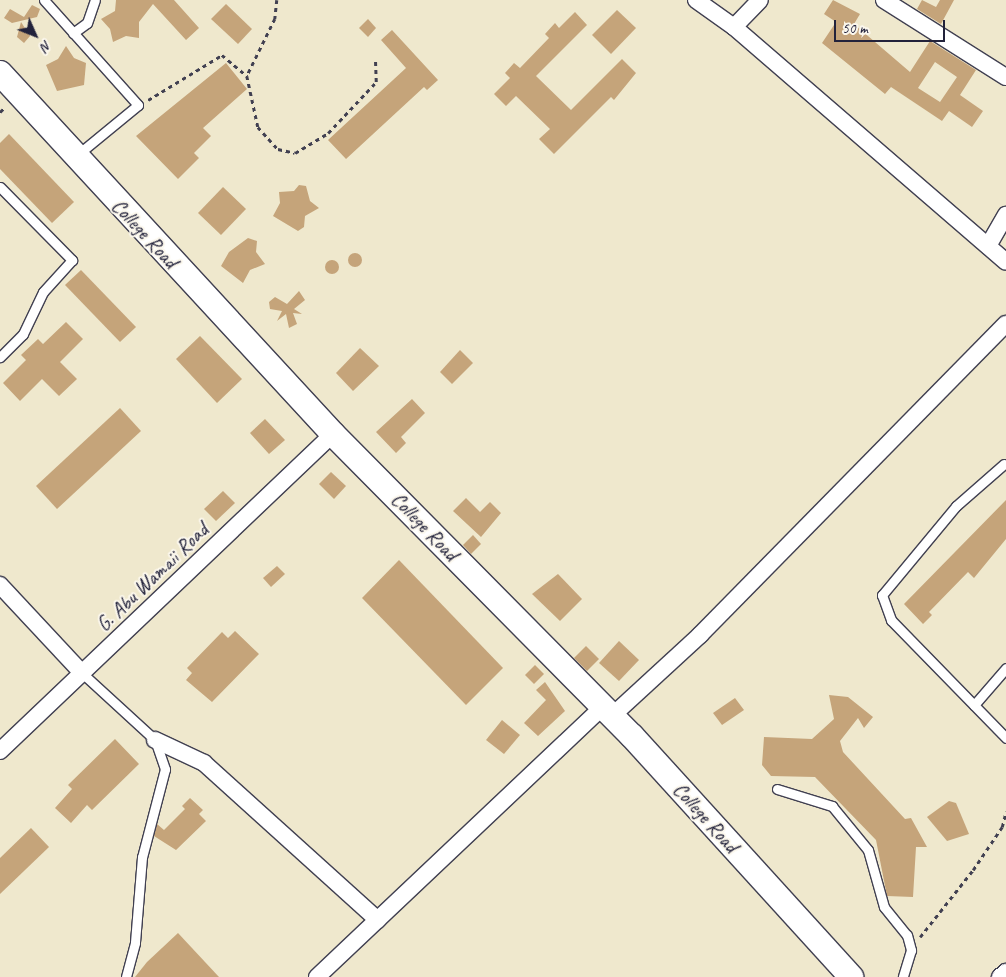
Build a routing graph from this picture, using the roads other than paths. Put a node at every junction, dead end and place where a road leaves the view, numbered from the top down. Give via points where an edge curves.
1 (44, 0) edge
2 (95, 0) edge
3 (696, 0) edge
4 (760, 0) edge
5 (884, 0) edge
6 (734, 27) junction
7 (73, 33) junction
8 (0, 73) edge
9 (1006, 78) edge
10 (74, 158) junction
11 (0, 187) edge
12 (1006, 215) edge
13 (988, 246) junction
14 (1006, 262) edge
15 (1006, 324) edge
16 (0, 357) edge
17 (333, 434) junction
18 (1004, 464) dead end
19 (0, 585) edge
20 (1006, 668) edge
21 (82, 673) junction
22 (974, 705) junction
23 (608, 711) junction
24 (1006, 738) edge
25 (155, 740) junction
26 (0, 751) edge
27 (777, 789) dead end
28 (378, 920) junction
29 (1006, 972) edge
30 (126, 977) edge
31 (317, 977) edge
32 (851, 977) edge
33 (903, 977) edge
34 (1000, 977) edge

1 - 7 lane
2 - 7 lane via 87,22
3 - 6 street
4 - 6 street
5 - 9 street
6 - 13 street
7 - 10 lane via 138,105
8 - 10 street, College Road via 47,121
10 - 17 street, College Road
11 - 16 lane via 72,260 43,292 23,334
12 - 13 street
13 - 14 street
15 - 23 street via 700,635
17 - 21 street, G. Abu Wamaii Road
17 - 23 street, College Road
18 - 22 lane via 956,506 882,594 891,620
19 - 21 street
20 - 22 lane
21 - 25 lane
21 - 26 street, G. Abu Wamaii Road
22 - 24 lane
23 - 28 street
23 - 32 street, College Road
25 - 28 street via 204,763
25 - 30 lane via 165,769 142,857 135,942
27 - 33 lane via 832,806 868,850 884,907 907,935 911,950
28 - 31 street
29 - 34 street

